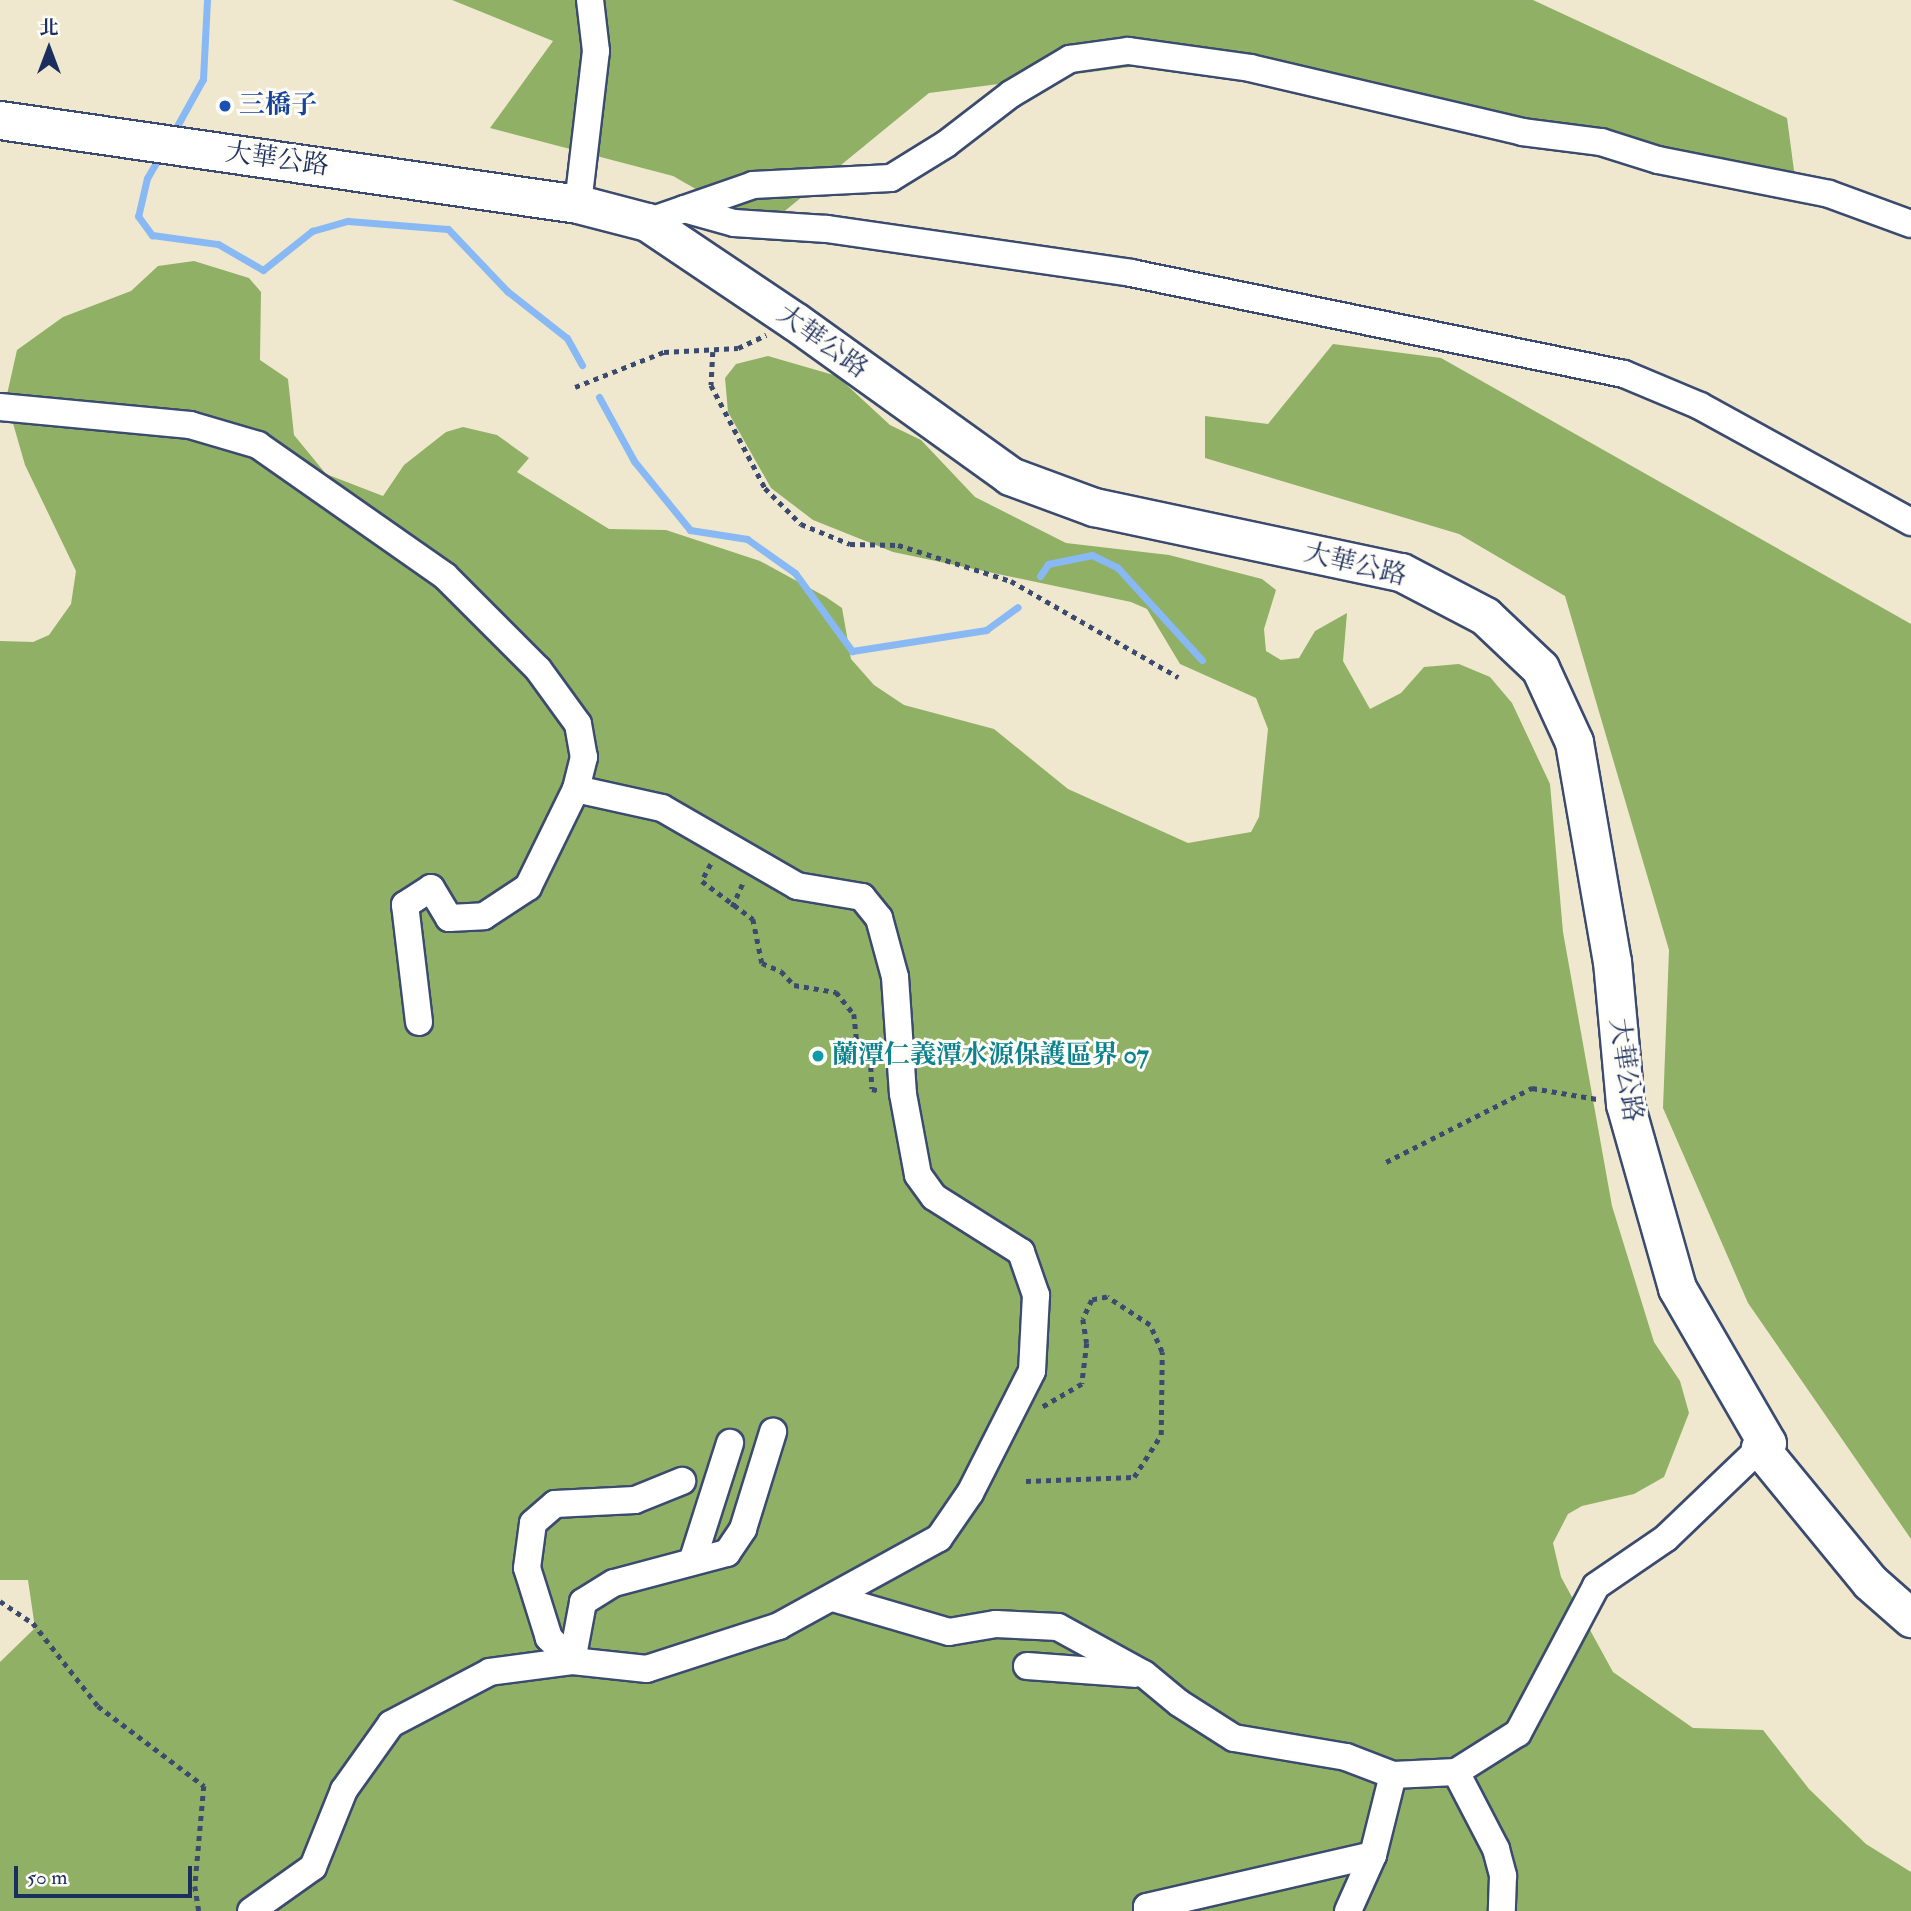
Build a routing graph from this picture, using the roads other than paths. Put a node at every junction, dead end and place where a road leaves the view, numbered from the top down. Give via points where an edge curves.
1 (590, 0) edge
2 (0, 120) edge
3 (578, 205) junction
4 (684, 209) junction
5 (647, 222) junction
6 (1911, 224) edge
7 (0, 407) edge
8 (1911, 522) edge
9 (576, 789) junction
10 (419, 1022) dead end
11 (774, 1432) dead end
12 (730, 1443) dead end
13 (1760, 1448) junction
14 (682, 1481) dead end
15 (693, 1559) junction
16 (834, 1598) junction
17 (1911, 1618) edge
18 (572, 1661) junction
19 (1027, 1666) dead end
20 (1144, 1674) junction
21 (1456, 1772) junction
22 (1393, 1774) junction
23 (1373, 1855) junction
24 (251, 1911) edge
25 (1147, 1911) edge
26 (1348, 1911) edge
27 (1502, 1911) edge

1 - 3 street via 596,51
2 - 3 main road, 大華公路
3 - 5 main road, 大華公路
4 - 5 street
4 - 6 street via 753,185 891,178 946,144 1011,94 1070,59 1128,51 1250,68 1522,132 1601,142 1658,160 1829,194
4 - 8 street via 734,223 827,229 1131,273 1624,374 1700,407
5 - 13 main road, 大華公路 via 1010,476 1094,507 1401,572 1485,616 1540,668 1574,742 1612,961 1625,1104 1677,1288 1767,1443
7 - 9 street via 190,425 258,445 445,576 538,669 578,724 583,757
9 - 10 street via 528,887 484,916 449,918 431,888 405,905
9 - 16 street via 662,808 797,886 862,897 879,918 895,977 903,1094 918,1175 934,1197 1020,1252 1036,1295 1032,1371 970,1493 939,1538
11 - 15 street via 743,1529 727,1553
12 - 15 street
13 - 17 main road, 大華公路 via 1870,1582
13 - 21 street via 1666,1538 1596,1586 1518,1733
14 - 18 street via 635,1500 555,1504 533,1523 527,1568 550,1638
15 - 18 street via 614,1583 583,1602
16 - 18 street via 779,1626 647,1669
16 - 20 street via 949,1632 996,1624 1058,1627
18 - 24 street via 490,1672 391,1724 344,1790 313,1867
19 - 20 street
20 - 22 street via 1234,1738 1346,1757
21 - 22 street
21 - 27 street via 1496,1849 1503,1876
22 - 23 street
23 - 25 street
23 - 26 street

